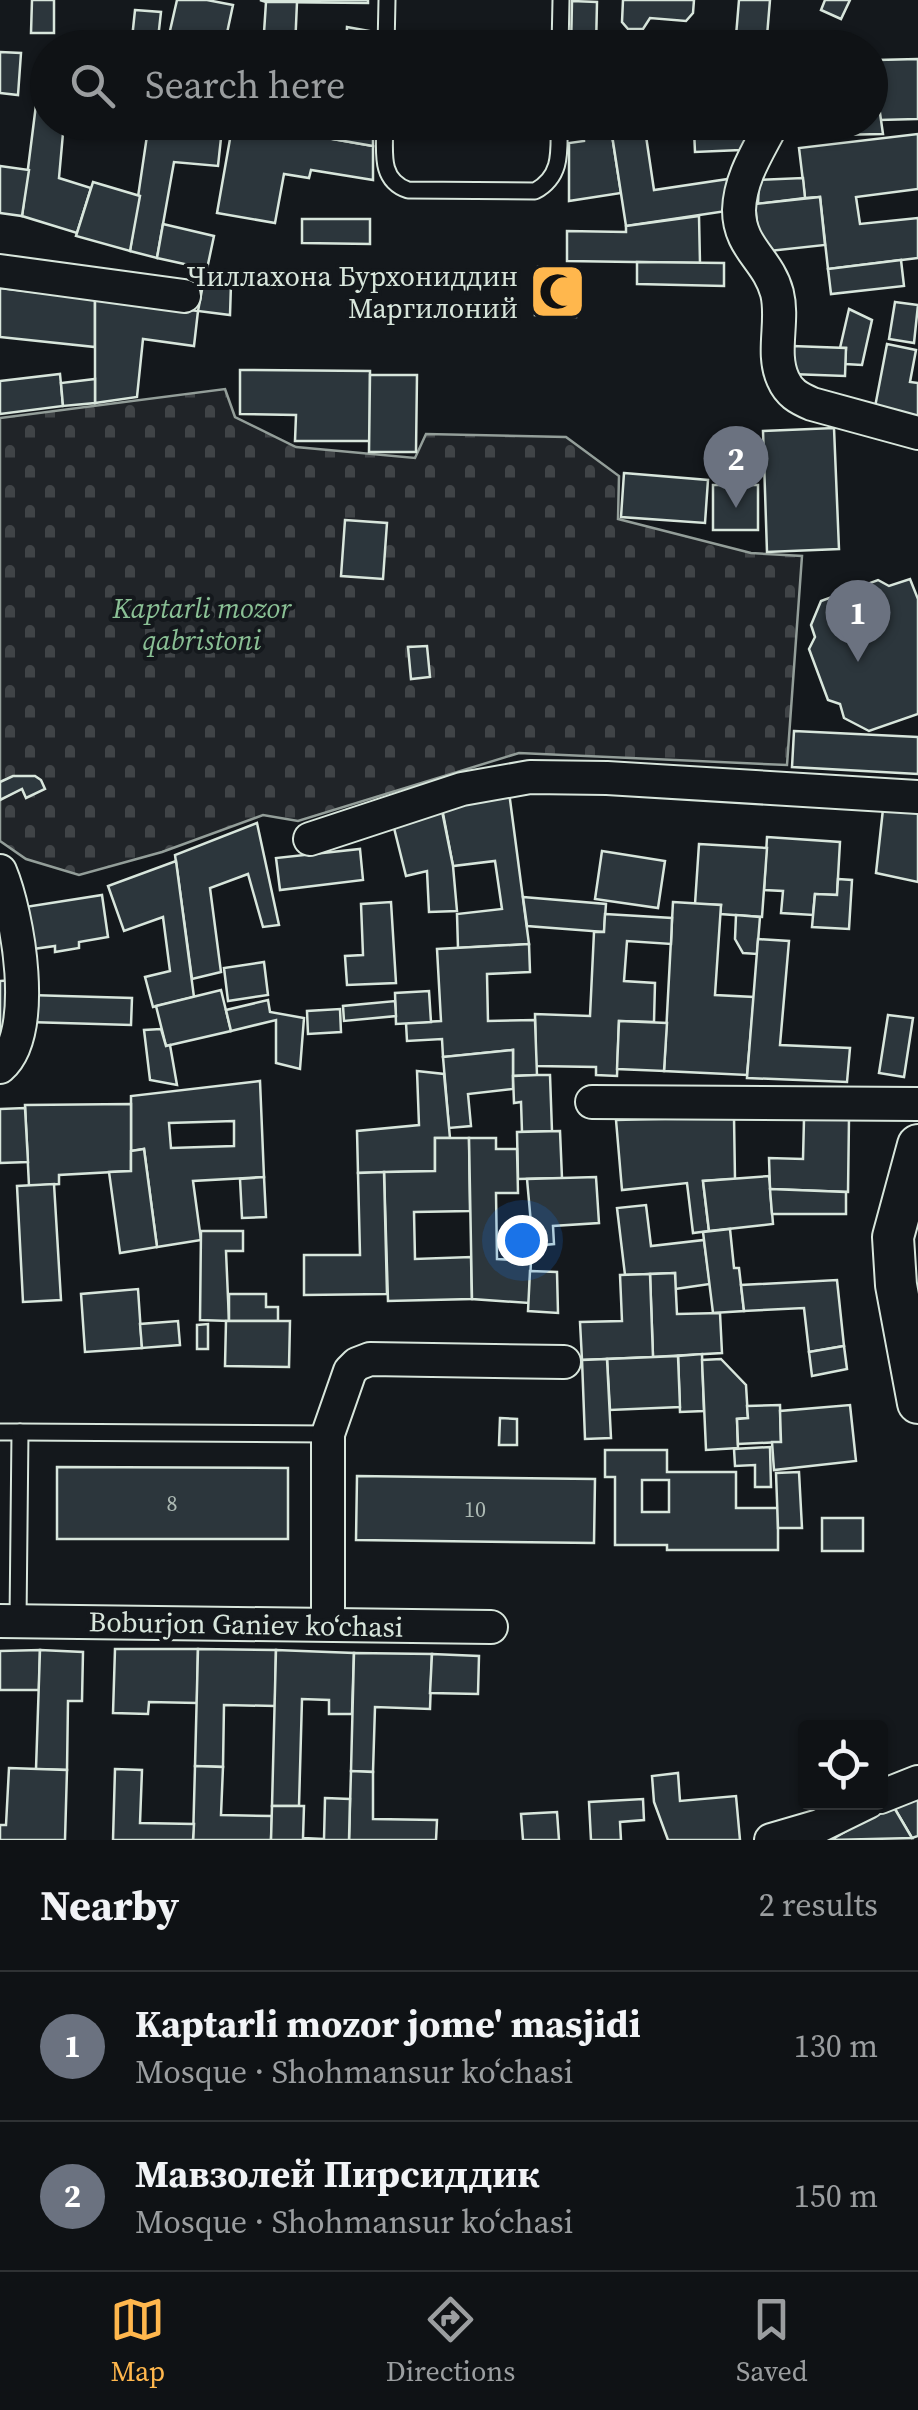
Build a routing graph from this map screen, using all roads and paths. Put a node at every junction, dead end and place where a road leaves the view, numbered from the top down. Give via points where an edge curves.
1 (387, 0) edge
2 (560, 0) edge
3 (386, 30) edge
4 (560, 30) edge
5 (385, 140) edge
6 (558, 140) edge
7 (764, 140) edge
8 (0, 271) edge
9 (184, 296) dead end
10 (918, 433) edge
11 (918, 797) edge
12 (310, 839) dead end
13 (6, 885) edge
14 (0, 1067) edge
15 (592, 1102) dead end
16 (918, 1104) edge
17 (918, 1144) edge
18 (564, 1362) dead end
19 (918, 1403) edge
20 (0, 1432) edge
21 (20, 1432) junction
22 (328, 1434) junction
23 (9, 1621) edge
24 (328, 1624) junction
25 (491, 1627) dead end
26 (918, 1782) edge
27 (888, 1794) edge
28 (852, 1810) edge
29 (771, 1840) edge

1 - 3 lane
2 - 4 lane
5 - 6 lane via 386,168 399,187 535,191 557,168
7 - 10 street via 746,174 740,210 745,242 762,262 780,305 784,382 812,404
8 - 9 street
11 - 12 street via 530,777 462,790
13 - 14 street via 20,947 18,1031 16,1048
15 - 16 street
17 - 19 street via 893,1237
18 - 22 street via 370,1359 350,1371
20 - 21 lane
21 - 22 lane
21 - 23 lane
22 - 24 street
23 - 24 street, Boburjon Ganiev koʻchasi
24 - 25 street, Boburjon Ganiev koʻchasi
26 - 27 street
28 - 29 street

